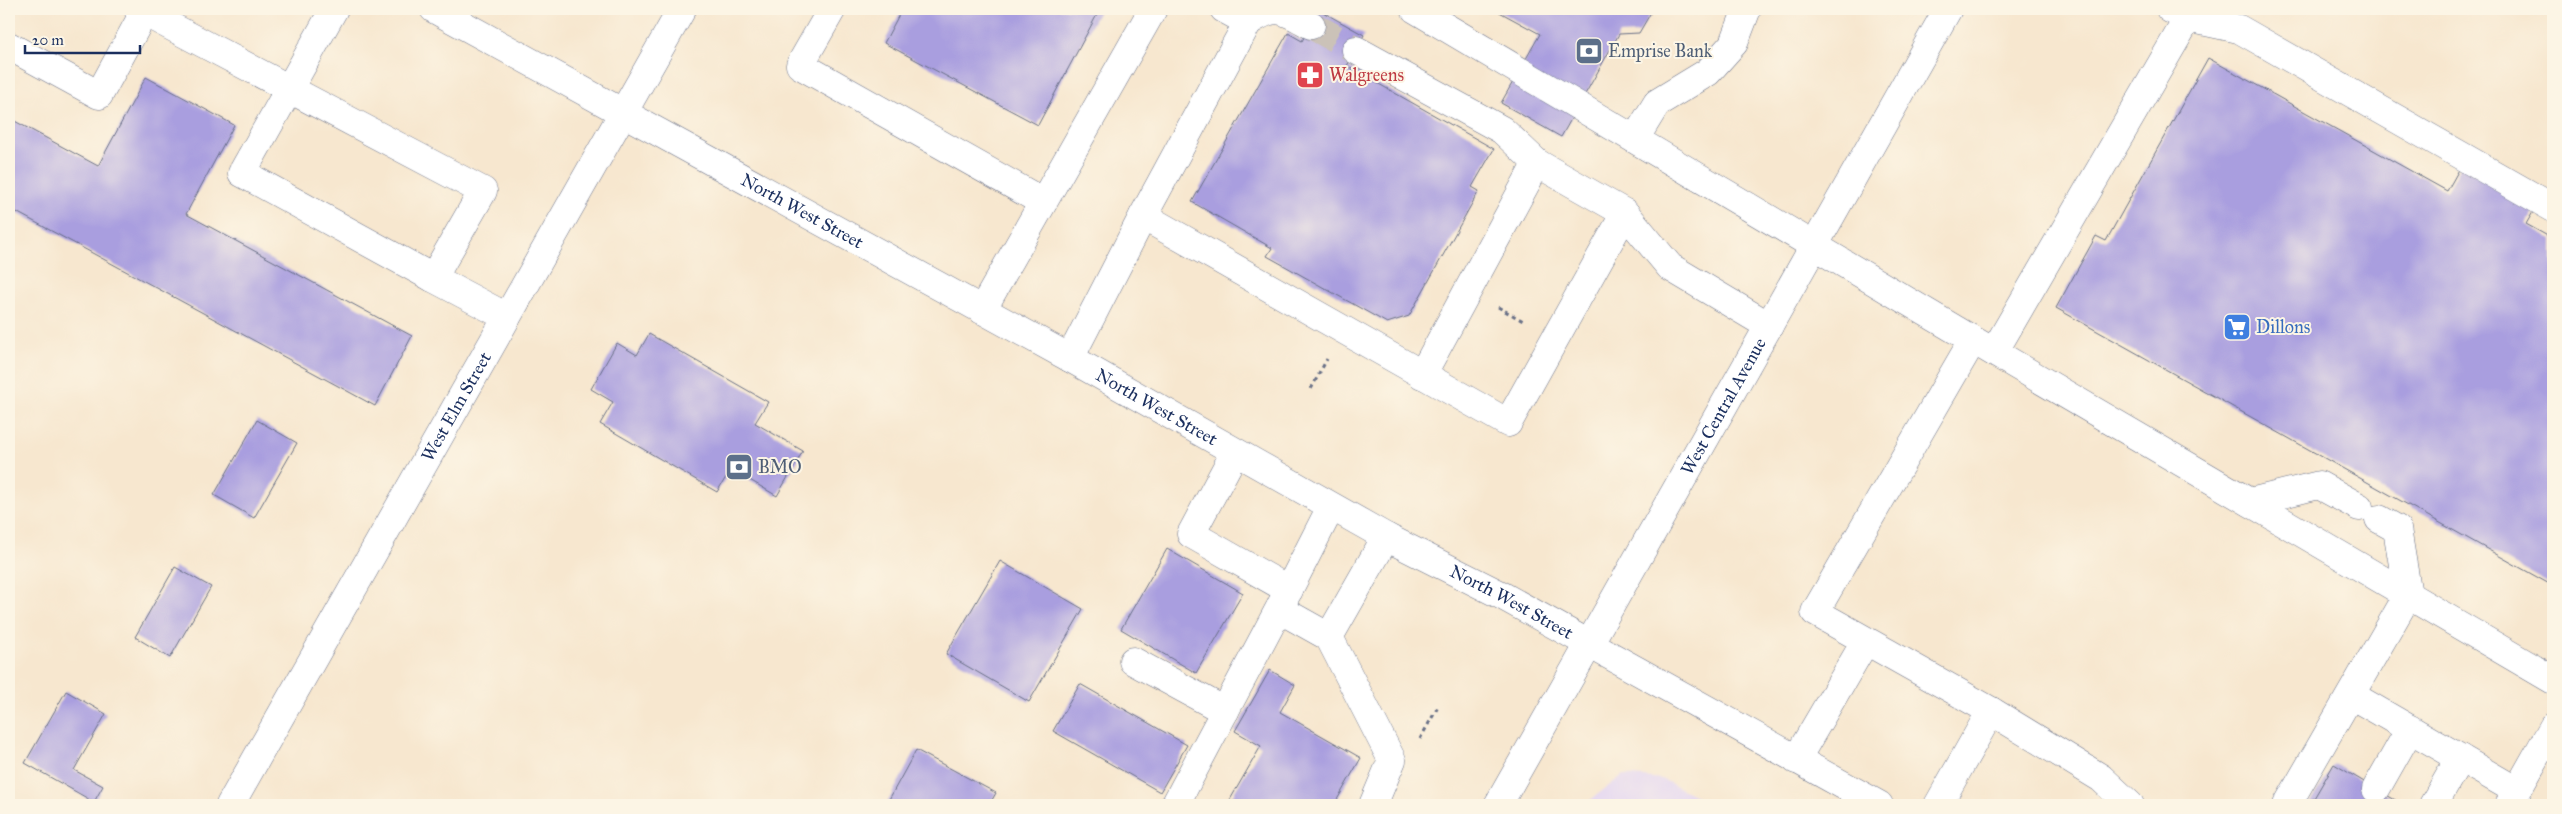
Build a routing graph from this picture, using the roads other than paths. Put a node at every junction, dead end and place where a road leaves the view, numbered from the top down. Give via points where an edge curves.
1 (334, 9) edge
2 (434, 9) edge
3 (682, 9) edge
4 (832, 9) edge
5 (1152, 9) edge
6 (1224, 9) edge
7 (1416, 9) edge
8 (1747, 9) edge
9 (1948, 9) edge
10 (143, 10) edge
11 (2179, 14) edge
12 (1248, 22) junction
13 (1311, 25) tunnel mouth
14 (9, 46) edge
15 (1356, 50) tunnel mouth
16 (289, 89) junction
17 (623, 112) junction
18 (1635, 139) junction
19 (1537, 163) junction
20 (1043, 202) junction
21 (2553, 208) edge
22 (1625, 213) junction
23 (1143, 216) junction
24 (1814, 245) junction
25 (433, 278) junction
26 (982, 310) junction
27 (507, 317) junction
28 (1769, 326) junction
29 (1984, 346) junction
30 (1070, 358) junction
31 (1422, 374) junction
32 (1235, 452) junction
33 (2250, 502) junction
34 (1331, 507) junction
35 (1386, 537) junction
36 (2408, 595) junction
37 (1284, 600) junction
38 (1329, 637) junction
39 (1865, 642) junction
40 (1590, 644) junction
41 (1133, 661) dead end
42 (2553, 680) edge
43 (2351, 695) junction
44 (1225, 711) junction
45 (1991, 711) junction
46 (2553, 727) edge
47 (2410, 730) junction
48 (2460, 758) junction
49 (1796, 760) junction
50 (2376, 789) dead end
51 (2513, 798) edge
52 (1376, 804) edge
53 (230, 805) edge
54 (1175, 805) edge
55 (1498, 805) edge
56 (1877, 805) edge
57 (1938, 805) edge
58 (2130, 805) edge
59 (2287, 805) edge
60 (2433, 805) edge

1 - 16 main road
2 - 17 main road, North West Street
3 - 17 main road, West Elm Street
4 - 20 main road via 800,65
5 - 20 main road
6 - 12 main road
7 - 18 main road
8 - 18 main road via 1734,43 1708,72 1657,103
9 - 24 main road, West Central Avenue
10 - 14 main road via 99,94
10 - 16 main road
11 - 21 main road via 2239,29
11 - 29 main road
12 - 13 main road via 1264,11 1284,10
12 - 23 main road
15 - 19 main road via 1502,130
16 - 25 main road via 242,174
16 - 25 main road via 483,191
17 - 26 main road, North West Street
17 - 27 main road, West Elm Street
18 - 24 main road
19 - 22 main road
19 - 31 main road
20 - 26 main road
22 - 28 main road via 1670,267
22 - 31 main road via 1508,423
23 - 30 main road
23 - 31 main road
24 - 28 main road, West Central Avenue
24 - 29 main road
25 - 27 main road
26 - 30 main road, North West Street
27 - 53 main road, West Elm Street
28 - 40 main road, West Central Avenue
29 - 33 main road
29 - 39 main road via 1815,612
30 - 32 main road, North West Street
32 - 34 main road, North West Street
32 - 37 main road via 1191,534
33 - 36 main road
33 - 36 main road via 2319,485 2398,529
34 - 35 main road, North West Street
34 - 37 main road
35 - 38 main road
35 - 40 main road, North West Street
36 - 42 main road
36 - 43 main road
37 - 38 main road
37 - 44 main road
38 - 52 main road via 1392,760
39 - 45 main road
39 - 49 main road
40 - 49 main road, North West Street
40 - 55 main road, West Central Avenue
41 - 44 main road
43 - 47 main road
43 - 59 main road
44 - 54 main road
45 - 57 main road
45 - 58 main road via 2101,778
46 - 51 main road
47 - 48 main road
47 - 50 main road
48 - 51 main road
48 - 60 main road
49 - 56 main road, North West Street

